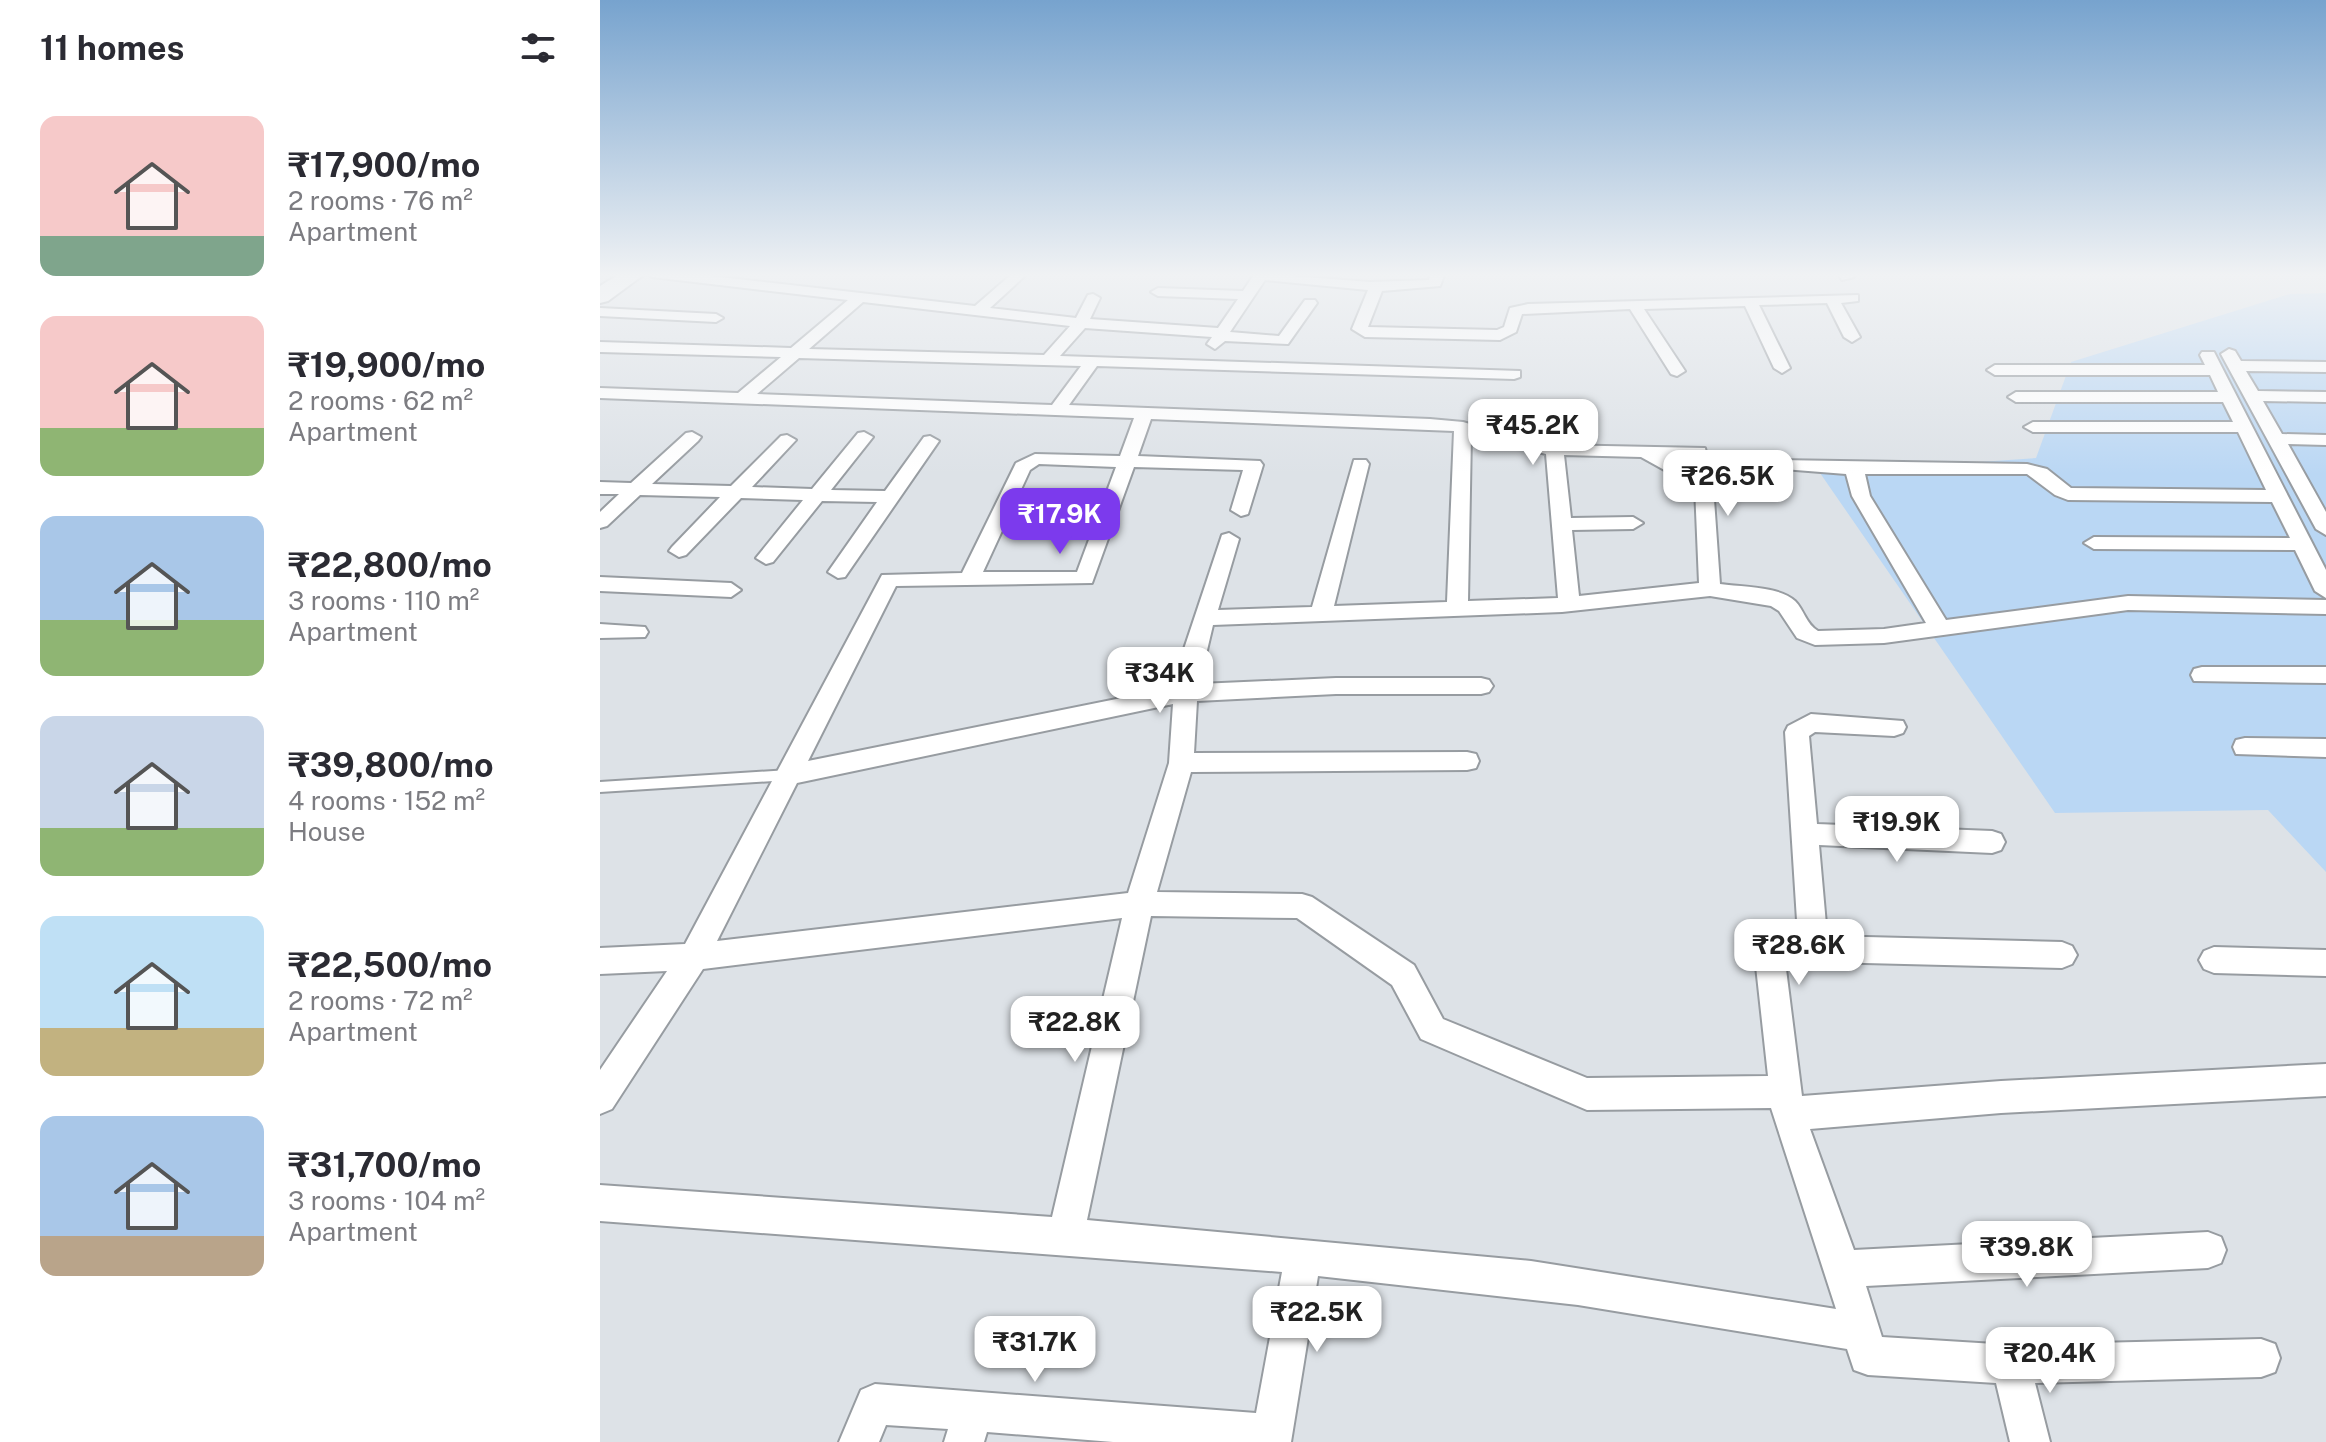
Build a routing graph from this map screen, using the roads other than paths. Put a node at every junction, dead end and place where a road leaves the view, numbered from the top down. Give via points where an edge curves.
1 (810, 340) edge
2 (1066, 340) edge
3 (1217, 340) edge
4 (1396, 340) edge
5 (1479, 340) edge
6 (1657, 340) edge
7 (1769, 340) edge
8 (600, 347) edge
9 (1429, 353) junction
10 (794, 354) junction
11 (1048, 360) junction
12 (1092, 362) junction
13 (1200, 366) junction
14 (2326, 367) edge
15 (1782, 368) dead end
16 (1995, 370) dead end
17 (1677, 371) dead end
18 (1514, 374) dead end
19 (600, 393) edge
20 (2252, 396) junction
21 (2016, 397) dead end
22 (2229, 397) junction
23 (2326, 397) edge
24 (741, 399) junction
25 (1058, 409) junction
26 (1145, 411) junction
27 (1463, 427) junction
28 (2033, 427) dead end
29 (2244, 427) junction
30 (692, 437) dead end
31 (864, 437) dead end
32 (2276, 439) junction
33 (787, 440) dead end
34 (2326, 440) edge
35 (930, 441) dead end
36 (1555, 450) junction
37 (1126, 463) junction
38 (1360, 464) dead end
39 (1783, 464) dead end
40 (1854, 469) junction
41 (600, 488) edge
42 (635, 489) junction
43 (737, 492) junction
44 (817, 495) junction
45 (888, 497) junction
46 (2283, 505) junction
47 (1241, 510) dead end
48 (2320, 510) edge
49 (600, 522) edge
50 (1633, 523) dead end
51 (1561, 524) junction
52 (1229, 539) dead end
53 (2094, 543) dead end
54 (2302, 544) junction
55 (679, 551) dead end
56 (766, 558) dead end
57 (838, 572) dead end
58 (970, 578) junction
59 (600, 584) edge
60 (1710, 589) junction
61 (731, 590) dead end
62 (2326, 591) edge
63 (1569, 604) junction
64 (2326, 607) edge
65 (1457, 609) junction
66 (1321, 614) junction
67 (1206, 618) junction
68 (1940, 629) junction
69 (600, 631) edge
70 (637, 632) dead end
71 (2202, 675) dead end
72 (2326, 675) edge
73 (1481, 686) dead end
74 (1186, 693) junction
75 (1894, 727) dead end
76 (2245, 747) dead end
77 (2326, 748) edge
78 (1467, 761) dead end
79 (1181, 763) junction
80 (789, 775) junction
81 (600, 787) edge
82 (1804, 834) junction
83 (1992, 842) dead end
84 (1139, 904) junction
85 (1814, 949) junction
86 (2062, 955) dead end
87 (694, 957) junction
88 (2214, 960) dead end
89 (600, 961) edge
90 (2326, 963) edge
91 (2326, 1080) edge
92 (600, 1098) edge
93 (1786, 1103) junction
94 (600, 1203) edge
95 (1066, 1235) junction
96 (2208, 1250) dead end
97 (1303, 1256) junction
98 (1843, 1269) junction
99 (1862, 1333) junction
100 (2261, 1358) dead end
101 (2011, 1364) junction
102 (969, 1427) edge
103 (1271, 1438) edge
104 (859, 1442) edge
105 (2030, 1442) edge

1 - 10 street
2 - 11 street
3 - 13 street
4 - 9 street
5 - 9 street
6 - 17 street
7 - 15 street
8 - 10 street
9 - 13 street
9 - 18 street
10 - 11 street
10 - 24 street
11 - 12 street
12 - 13 street
12 - 25 street
14 - 20 street via 2232,360
16 - 22 street via 2211,363
19 - 24 street
20 - 23 street
20 - 32 street
21 - 22 street
22 - 29 street
24 - 25 street
25 - 26 street
26 - 27 street
26 - 37 street
27 - 36 street
27 - 65 street
28 - 29 street
29 - 46 street
30 - 42 street
31 - 44 street
32 - 34 street
32 - 48 street
33 - 43 street
35 - 45 street
36 - 51 street
36 - 60 street via 1699,452
37 - 47 street via 1254,465
37 - 58 street via 1027,461
37 - 58 street via 1085,578
38 - 66 street
39 - 40 street
40 - 46 street via 2027,469 2044,473 2068,494
40 - 68 street via 1861,496 1922,581
41 - 42 street
42 - 43 street
42 - 49 street
43 - 44 street
43 - 55 street
44 - 45 street
44 - 56 street
45 - 57 street
46 - 48 street
46 - 54 street
50 - 51 street
51 - 63 street
52 - 67 street
53 - 54 street
54 - 62 street
58 - 80 street via 889,580
59 - 61 street
60 - 63 street
60 - 68 street via 1777,600 1815,638
63 - 65 street
64 - 68 street via 2128,603
65 - 66 street
66 - 67 street
67 - 74 street
69 - 70 street
71 - 72 street
73 - 74 street
74 - 79 street
74 - 80 street
75 - 82 street via 1811,723 1797,732
76 - 77 street
78 - 79 street
79 - 84 street
80 - 81 lane
80 - 87 street
82 - 83 street
82 - 85 street
84 - 87 street
84 - 93 street via 1302,906 1403,975 1432,1029 1587,1094
84 - 95 street
85 - 86 street
85 - 93 street via 1769,948
87 - 89 street
87 - 92 street
88 - 90 street
91 - 93 street
93 - 98 street
94 - 95 street
95 - 97 street
96 - 98 street
97 - 99 street via 1633,1294
97 - 103 street
98 - 99 street
99 - 101 street via 1868,1356
100 - 101 street
101 - 105 street
102 - 103 street
102 - 104 street via 875,1404

